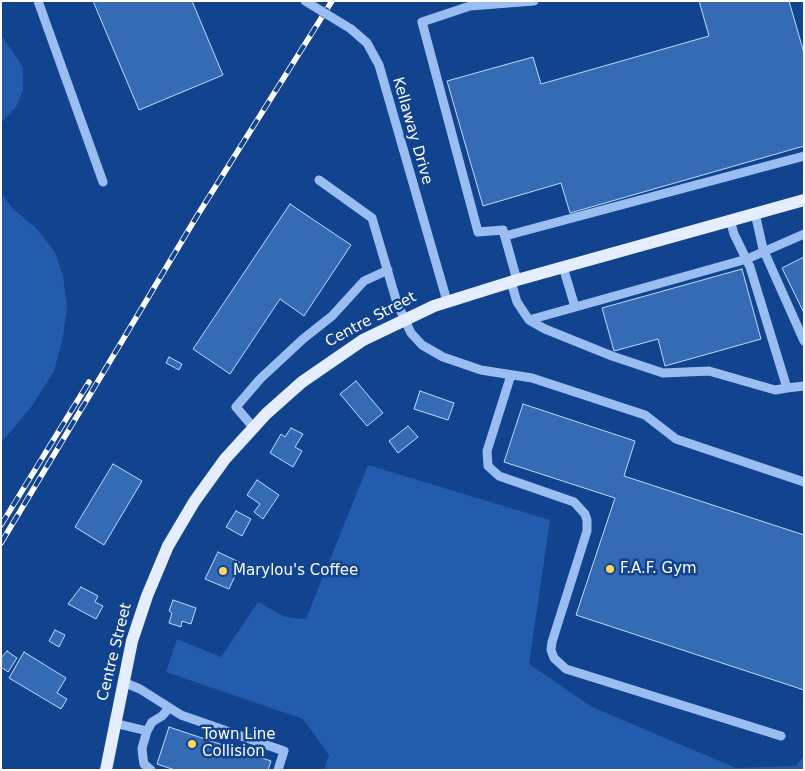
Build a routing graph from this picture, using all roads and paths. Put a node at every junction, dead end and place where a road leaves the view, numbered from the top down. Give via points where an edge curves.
1 (38, 1) edge
2 (305, 1) edge
3 (534, 1) edge
4 (804, 156) edge
5 (318, 180) dead end
6 (103, 182) dead end
7 (804, 200) edge
8 (756, 213) junction
9 (730, 220) junction
10 (804, 234) edge
11 (504, 236) junction
12 (764, 250) junction
13 (746, 259) junction
14 (563, 267) junction
15 (388, 270) junction
16 (514, 281) junction
17 (447, 301) junction
18 (575, 307) junction
19 (404, 319) junction
20 (529, 320) junction
21 (804, 341) edge
22 (511, 375) junction
23 (804, 386) edge
24 (787, 388) junction
25 (253, 427) junction
26 (804, 482) edge
27 (123, 682) junction
28 (169, 708) junction
29 (114, 723) junction
30 (147, 731) junction
31 (781, 736) dead end
32 (106, 770) edge
33 (151, 770) edge
34 (278, 770) edge

1 - 6 street
2 - 17 street, Kellaway Drive, bridge via 351,29 367,43 379,65
3 - 11 street via 470,6 422,22 478,232 503,230
4 - 11 street
5 - 15 street via 372,218
7 - 8 main road, Centre Street
8 - 9 main road, Centre Street
8 - 12 street
9 - 13 street
9 - 14 main road, Centre Street
10 - 12 street
11 - 16 street
12 - 13 street
12 - 21 street
13 - 18 street
13 - 24 street
14 - 16 main road, Centre Street
14 - 18 street
15 - 19 street
15 - 25 street via 364,281 332,316 260,379 236,407
16 - 17 main road, Centre Street
16 - 20 street via 517,302
17 - 19 main road, Centre Street
18 - 20 street
19 - 22 street via 416,340 444,357 480,370
19 - 25 main road, Centre Street via 362,340 326,364 280,400
20 - 24 street via 562,336 663,373 710,371 775,390
22 - 26 street via 532,378 645,414 676,439
22 - 31 street via 486,451 488,466 499,476 574,502 587,520 587,531 552,642 554,658 566,669
23 - 24 street
25 - 27 main road, Centre Street via 203,488 168,546 142,610
27 - 28 street
27 - 29 main road, Centre Street
28 - 30 street via 152,722
28 - 34 street via 284,751
29 - 30 street
29 - 32 main road, Centre Street
30 - 33 street via 143,758

